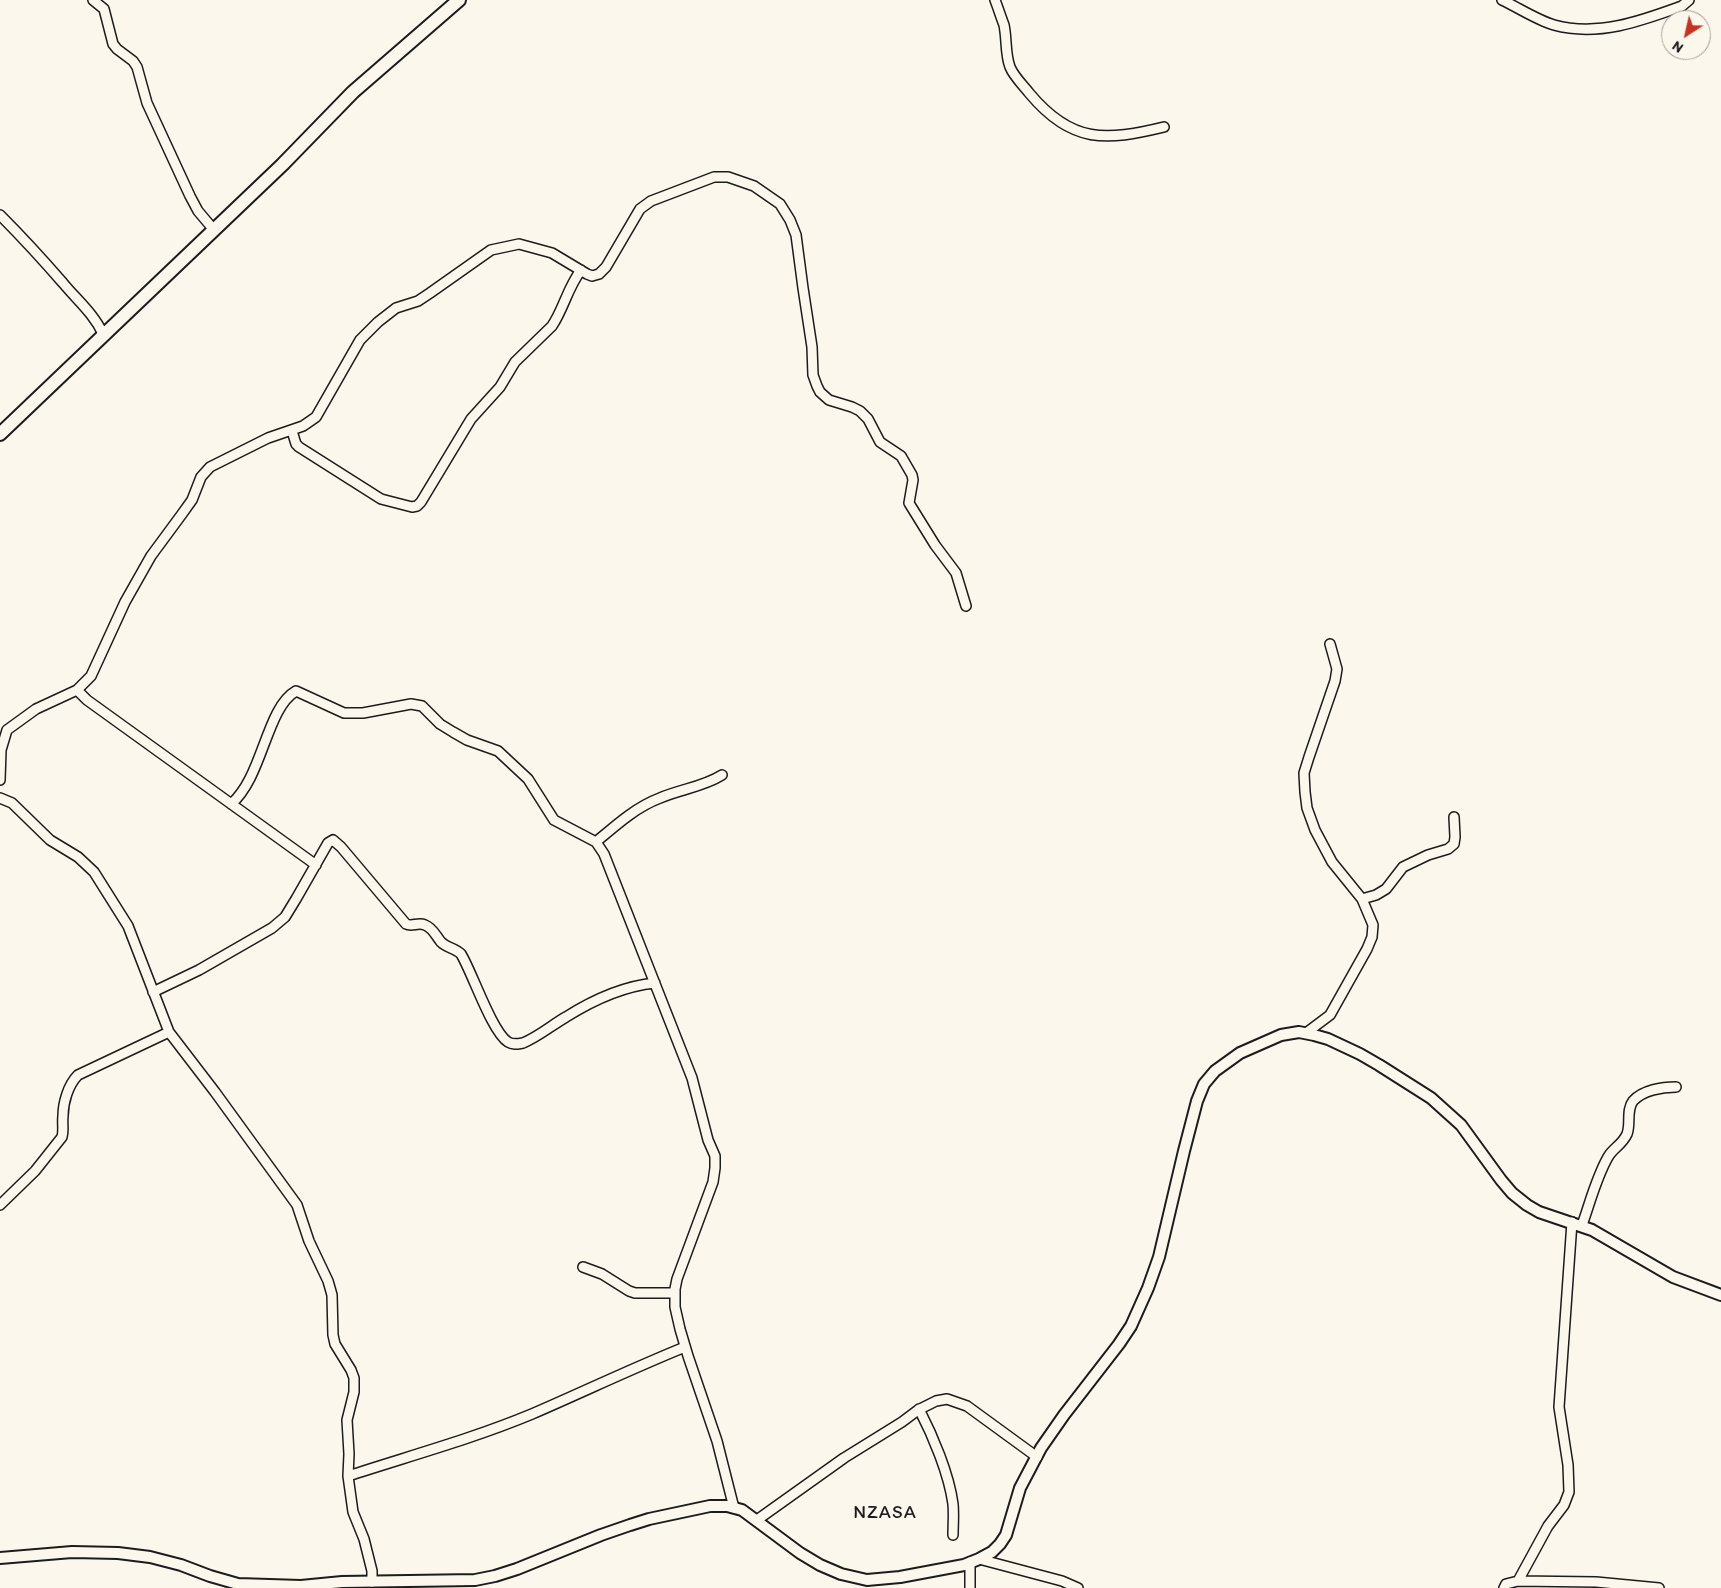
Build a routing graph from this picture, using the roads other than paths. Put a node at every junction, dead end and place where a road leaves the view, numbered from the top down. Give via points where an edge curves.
1 (94, 0) edge
2 (459, 0) edge
3 (995, 0) edge
4 (1502, 0) edge
5 (1690, 0) edge
6 (1164, 126) dead end
7 (0, 215) edge
8 (214, 230) junction
9 (581, 270) junction
10 (103, 334) junction
11 (292, 431) junction
12 (0, 434) edge
13 (966, 606) dead end
14 (1330, 644) dead end
15 (78, 690) junction
16 (2, 732) edge
17 (722, 775) dead end
18 (0, 780) edge
19 (0, 798) edge
20 (231, 804) junction
21 (1454, 817) dead end
22 (596, 842) junction
23 (316, 864) junction
24 (1362, 899) junction
25 (656, 983) junction
26 (153, 992) junction
27 (169, 1032) junction
28 (1306, 1034) junction
29 (1676, 1087) dead end
30 (0, 1205) edge
31 (1577, 1224) junction
32 (583, 1266) dead end
33 (675, 1293) junction
34 (1721, 1295) edge
35 (685, 1347) junction
36 (919, 1409) junction
37 (1037, 1457) junction
38 (348, 1476) junction
39 (734, 1508) junction
40 (757, 1520) junction
41 (953, 1535) dead end
42 (0, 1558) edge
43 (975, 1561) junction
44 (1518, 1581) junction
45 (372, 1582) junction
46 (970, 1588) edge
47 (1078, 1588) edge
48 (1504, 1588) edge
49 (1659, 1588) edge

1 - 8 street via 104,10 113,44 137,67 148,102 190,196
2 - 8 main road via 359,86
3 - 6 street via 1004,25 1010,68 1050,116 1074,130 1095,136 1143,132
4 - 5 street via 1553,24 1576,29 1624,26 1682,6
7 - 10 street via 82,304
8 - 10 main road
9 - 11 street via 552,253 519,244 491,250 430,294 396,308 378,322 360,340 316,417
9 - 11 street via 552,326 515,362 500,387 471,419 417,506 381,499 299,448
9 - 13 street via 592,276 600,274 640,209 651,200 714,177 728,177 754,186 780,204 796,235 817,386 829,400 860,411 880,442 901,456 914,480 909,503 956,573
10 - 12 main road
11 - 15 street via 268,438 205,471 192,500 151,556 91,676
14 - 24 street via 1335,681 1304,773 1307,808 1314,830 1332,862
15 - 16 street via 36,709
15 - 20 street via 87,700
16 - 18 street
17 - 22 street via 648,803
19 - 26 street via 12,803 50,840 90,868 128,926
20 - 22 street via 252,776 275,717 296,691 344,713 364,713 411,704 422,706 453,732 498,751 528,779 554,820
20 - 23 street
21 - 24 street via 1454,844 1403,867 1386,888
22 - 25 street via 604,854
23 - 25 street via 328,842 334,841 406,924 425,925 442,942 458,950 498,1030 513,1044 529,1040 605,996 640,984
23 - 26 street via 288,912 272,928
24 - 28 street via 1373,925 1372,937 1330,1015
25 - 33 street via 692,1078 715,1156 713,1182 677,1279
26 - 27 street
27 - 30 street via 73,1080 63,1115 62,1137
27 - 38 street via 294,1199 309,1242 328,1281 335,1344 354,1378 347,1420
28 - 31 street via 1328,1039 1360,1054 1431,1098 1461,1125 1512,1193 1539,1212
28 - 37 street via 1299,1032 1280,1036 1240,1053 1215,1071 1204,1084 1159,1257 1131,1326 1064,1415
29 - 31 street via 1652,1090 1632,1102 1628,1132 1622,1144 1609,1155
31 - 34 street via 1606,1237 1673,1277
31 - 44 street via 1559,1407 1569,1492
32 - 33 street via 635,1293
33 - 35 street via 675,1307
35 - 38 street via 531,1414
35 - 39 street
36 - 37 street via 936,1400 947,1399 967,1406
36 - 40 street
36 - 41 street via 937,1447 950,1490
37 - 43 street via 1020,1488 1006,1535 1000,1544
38 - 45 street via 353,1512 364,1539
39 - 40 street
39 - 45 street via 710,1506 649,1519 601,1534 526,1566 476,1580
40 - 43 street via 820,1566 867,1580 927,1572
42 - 45 street via 72,1552 118,1553 181,1565 238,1584 301,1586
43 - 46 street
43 - 47 street via 1062,1581
44 - 48 street via 1506,1584
44 - 49 street via 1596,1582

